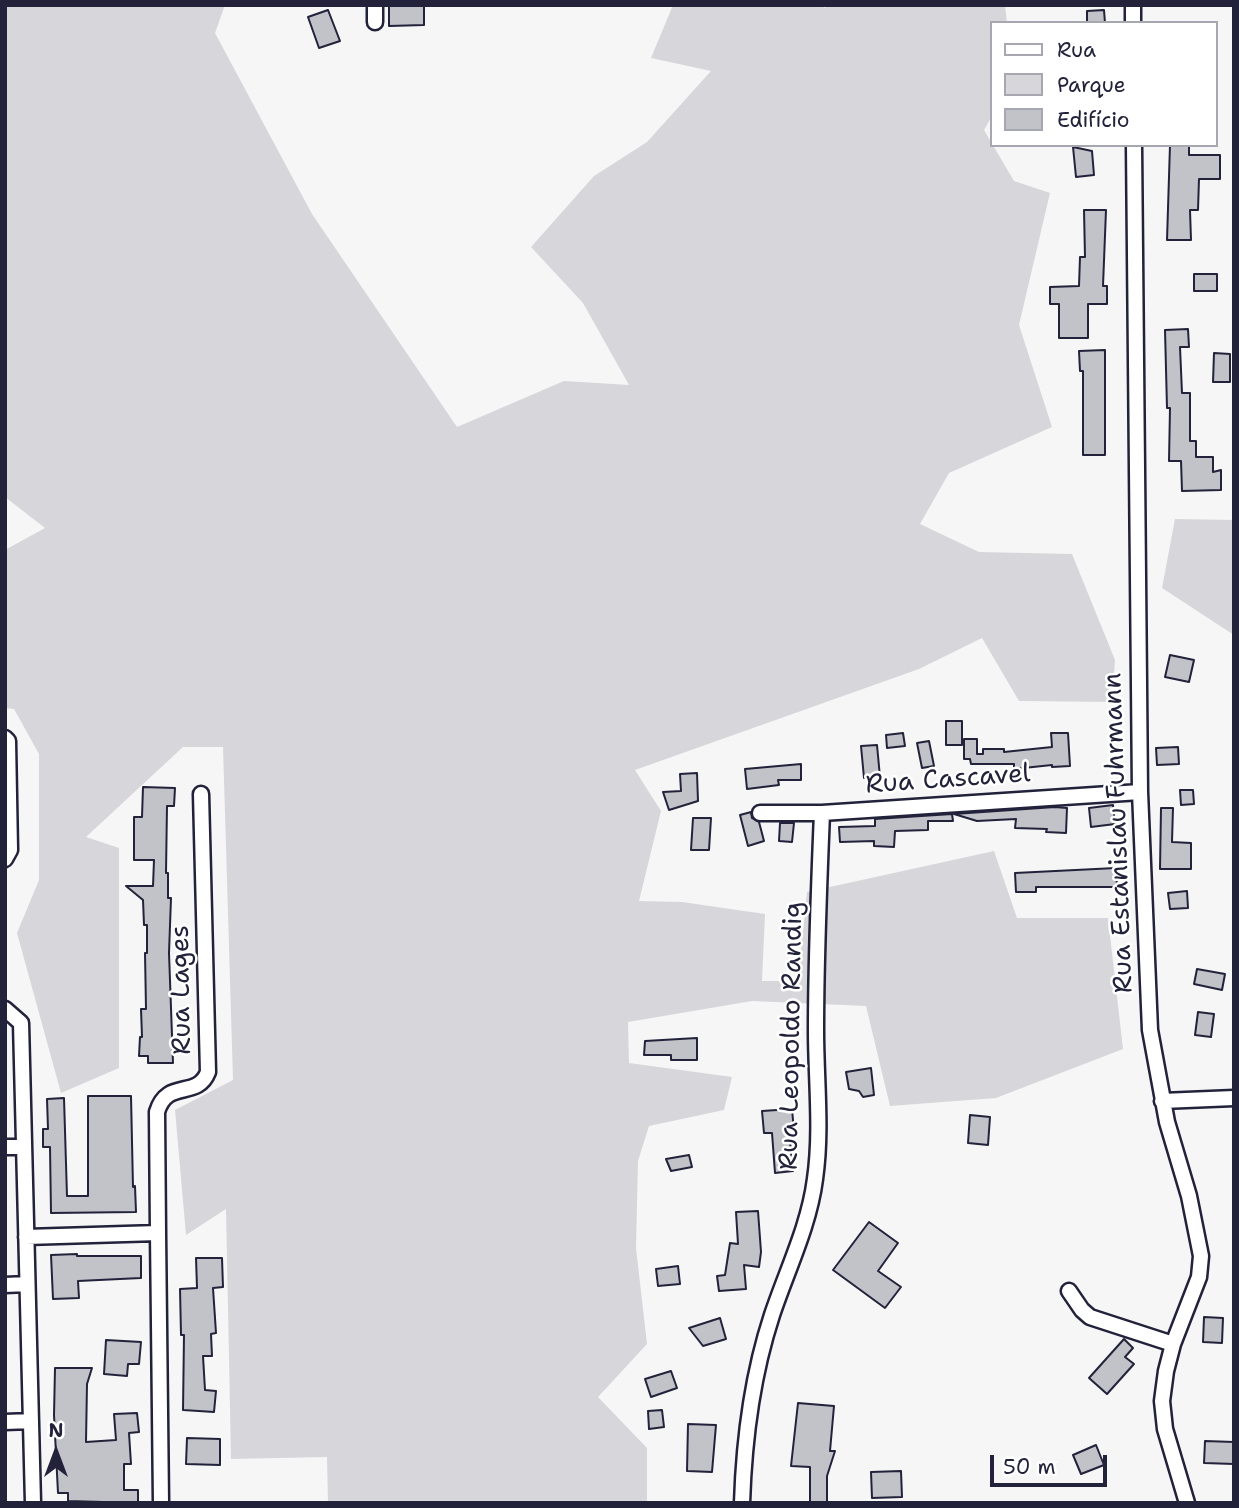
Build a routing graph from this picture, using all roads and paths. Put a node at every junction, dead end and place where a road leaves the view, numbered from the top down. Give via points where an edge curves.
1 (375, 5) edge
2 (374, 22) dead end
3 (1134, 147) edge
4 (5, 738) edge
5 (1140, 792) junction
6 (201, 794) dead end
7 (760, 813) dead end
8 (822, 813) junction
9 (5, 859) edge
10 (5, 1009) edge
11 (1234, 1098) edge
12 (1162, 1101) junction
13 (5, 1147) edge
14 (24, 1147) junction
15 (158, 1233) junction
16 (26, 1237) junction
17 (5, 1284) edge
18 (27, 1284) junction
19 (1069, 1291) dead end
20 (1173, 1344) junction
21 (31, 1421) junction
22 (5, 1422) edge
23 (33, 1503) edge
24 (161, 1503) edge
25 (742, 1503) edge
26 (1187, 1503) edge

1 - 2 street
3 - 5 street, Rua Estanislau Fuhrmann
4 - 9 street via 10,850
5 - 8 street, Rua Cascavel
5 - 12 street, Rua Estanislau Fuhrmann via 1150,1030
6 - 15 street, Rua Lages via 208,1072 197,1085 160,1101
7 - 8 street, Rua Cascavel
8 - 25 street, Rua Leopoldo Randig via 815,1180 753,1387
10 - 14 street via 21,1023
11 - 12 street
12 - 20 street, Rua Estanislau Fuhrmann via 1201,1256 1199,1277
13 - 14 street
14 - 16 street
15 - 16 street
15 - 24 street
16 - 18 street
17 - 18 street
18 - 21 street
19 - 20 street via 1090,1317
20 - 26 street, Rua Estanislau Fuhrmann via 1162,1401 1165,1429
21 - 22 street
21 - 23 street

